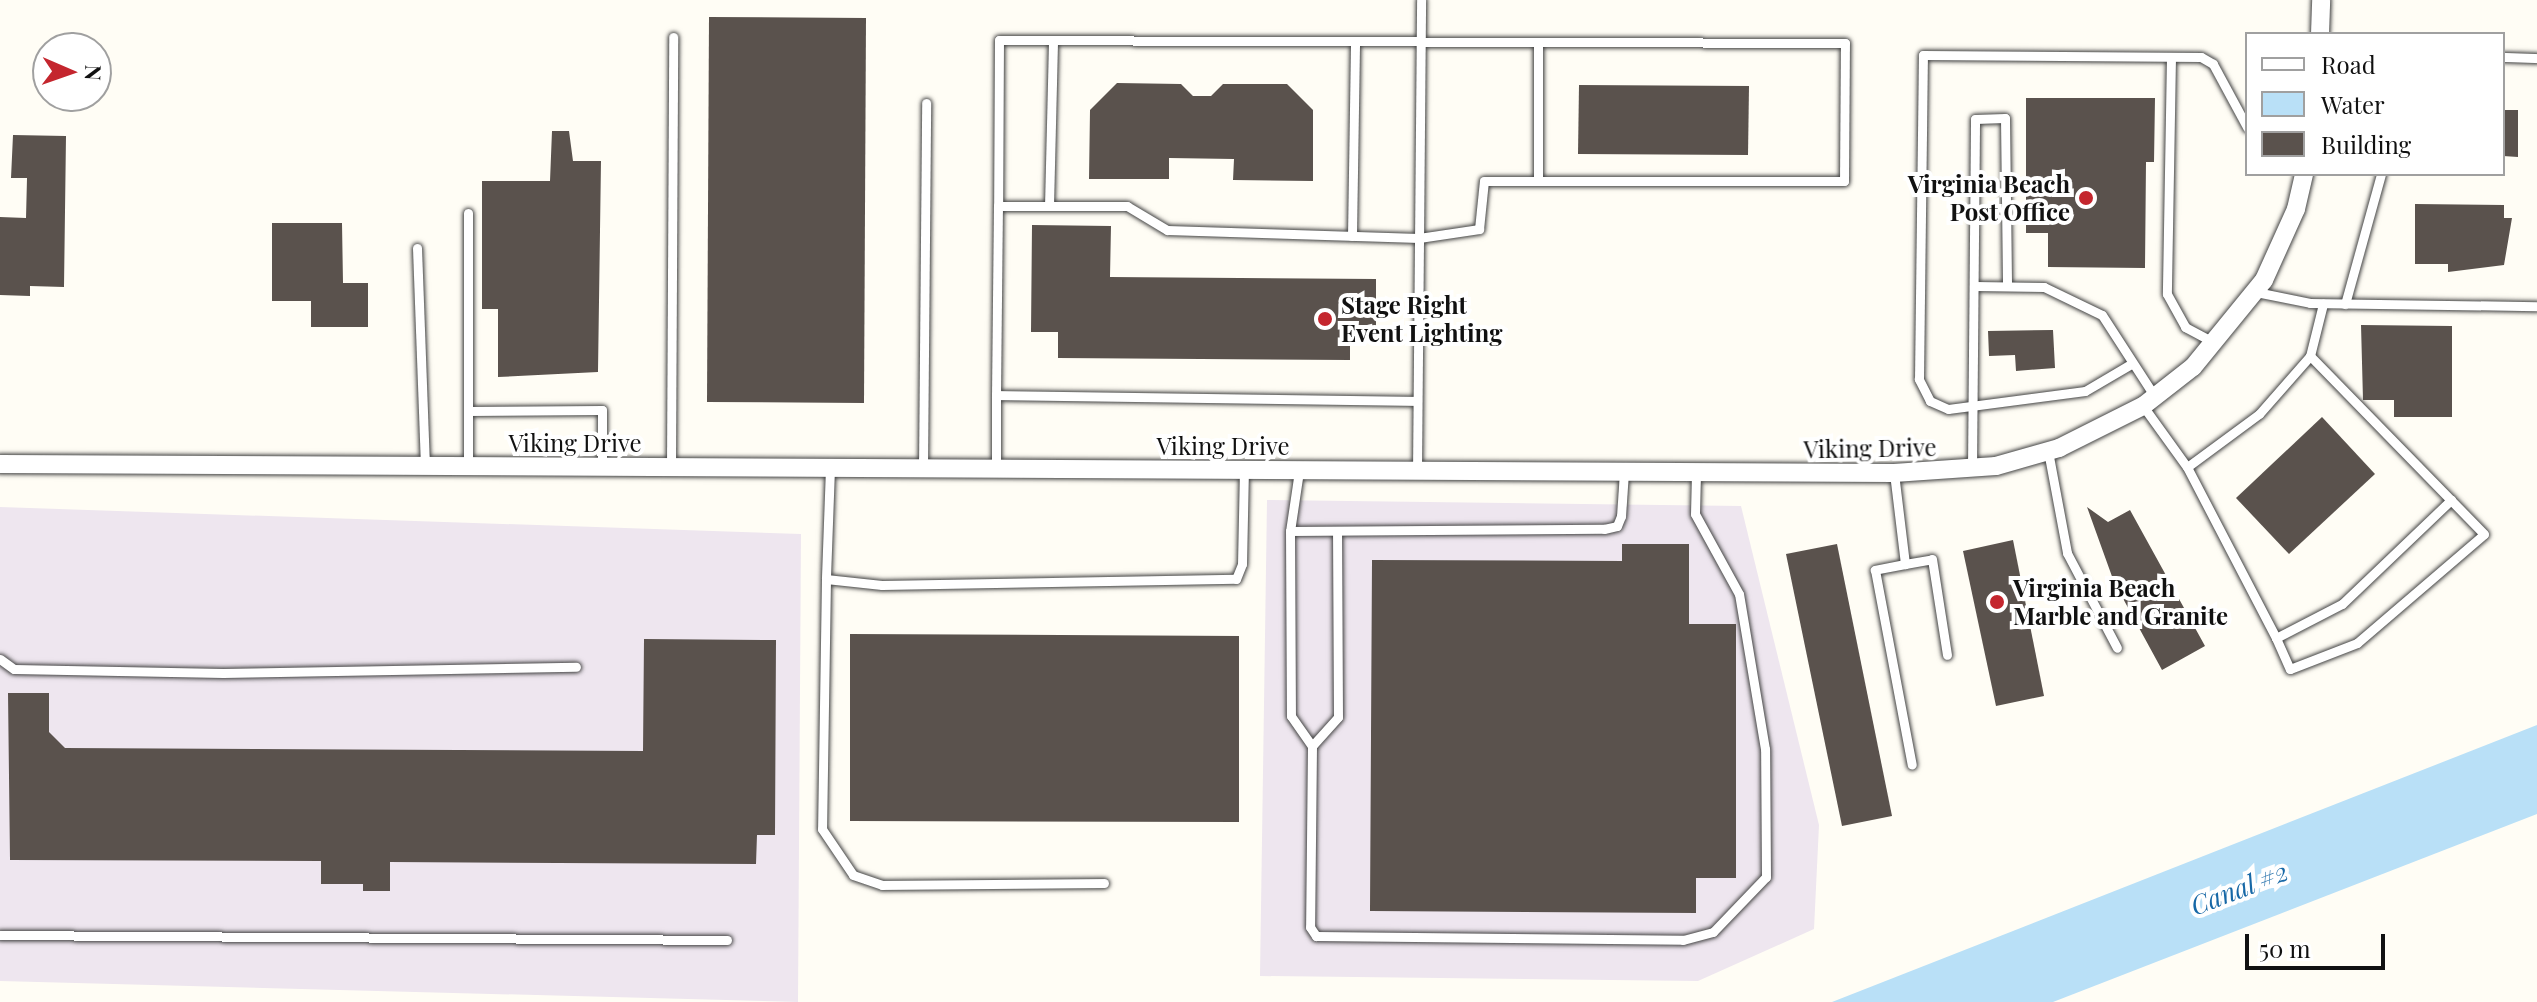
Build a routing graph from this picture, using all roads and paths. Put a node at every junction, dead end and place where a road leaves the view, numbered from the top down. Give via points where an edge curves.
1 (1421, 0) edge
2 (2321, 0) edge
3 (2320, 32) edge
4 (673, 37) dead end
5 (1053, 41) junction
6 (1355, 42) junction
7 (1421, 42) junction
8 (1538, 43) junction
9 (2171, 57) junction
10 (2505, 57) edge
11 (2537, 58) edge
12 (926, 103) dead end
13 (2245, 123) edge
14 (2303, 176) edge
15 (2380, 176) edge
16 (1538, 181) junction
17 (998, 206) junction
18 (1049, 206) junction
19 (468, 213) dead end
20 (1352, 236) junction
21 (1419, 238) junction
22 (417, 248) dead end
23 (2007, 285) junction
24 (1975, 286) junction
25 (2256, 292) junction
26 (2323, 304) junction
27 (2345, 304) junction
28 (2537, 306) edge
29 (2216, 344) junction
30 (2310, 356) junction
31 (2131, 364) junction
32 (996, 395) junction
33 (1417, 401) junction
34 (2149, 401) junction
35 (1971, 407) junction
36 (468, 411) junction
37 (2048, 451) junction
38 (0, 464) edge
39 (425, 466) junction
40 (468, 466) junction
41 (602, 467) junction
42 (671, 467) junction
43 (2187, 467) junction
44 (830, 468) junction
45 (1972, 468) junction
46 (923, 469) junction
47 (996, 469) junction
48 (1244, 470) junction
49 (1299, 471) junction
50 (1417, 471) junction
51 (1624, 472) junction
52 (1696, 472) junction
53 (1894, 473) junction
54 (2451, 500) junction
55 (1290, 531) junction
56 (1337, 531) junction
57 (1905, 564) junction
58 (826, 579) junction
59 (2276, 638) junction
60 (2117, 648) dead end
61 (1947, 655) dead end
62 (0, 659) edge
63 (576, 667) dead end
64 (1312, 746) junction
65 (1912, 765) dead end
66 (1104, 883) dead end
67 (0, 935) edge
68 (727, 940) dead end

1 - 7 lane
2 - 3 street
4 - 42 lane
5 - 6 lane
5 - 17 lane via 999,40
5 - 18 lane
6 - 7 lane
6 - 20 lane
7 - 8 lane
7 - 21 lane
8 - 16 lane
8 - 16 lane via 1845,43 1844,181
9 - 13 lane via 2201,57 2213,64
9 - 29 lane via 2167,294 2185,327
9 - 35 lane via 1923,55 1919,379 1930,401 1948,409
10 - 11 lane
12 - 46 lane
14 - 25 street, Viking Drive via 2291,223
15 - 27 lane
16 - 21 lane via 1484,181 1479,229
17 - 18 lane
17 - 32 lane
18 - 20 lane via 1127,206 1167,230
19 - 36 lane
20 - 21 lane
21 - 33 lane
22 - 39 lane
23 - 24 lane
23 - 24 lane via 2005,118 1975,119
23 - 31 lane via 2044,287 2102,315
24 - 35 lane
25 - 26 lane
25 - 29 street, Viking Drive
26 - 27 lane
26 - 30 lane
27 - 28 lane
29 - 34 street, Viking Drive
30 - 43 lane via 2259,414
30 - 54 lane
31 - 34 lane
31 - 35 lane via 2085,391
32 - 33 lane
32 - 47 lane
33 - 50 lane
34 - 37 street, Viking Drive
34 - 43 lane
35 - 45 lane
36 - 40 lane
36 - 41 lane via 602,410
37 - 45 street, Viking Drive
37 - 60 lane via 2067,553
38 - 39 street, Viking Drive
39 - 40 street, Viking Drive
40 - 41 street, Viking Drive
41 - 42 street, Viking Drive
42 - 44 street, Viking Drive
43 - 59 lane
44 - 46 street, Viking Drive
44 - 58 lane
45 - 53 street, Viking Drive
46 - 47 street, Viking Drive
47 - 48 street, Viking Drive
48 - 49 street, Viking Drive
48 - 58 lane via 1242,564 1236,579 882,585
49 - 50 street, Viking Drive
49 - 55 lane
50 - 51 street, Viking Drive
51 - 52 street, Viking Drive
51 - 56 lane via 1617,526 1604,529
52 - 53 street, Viking Drive
52 - 64 lane via 1695,514 1739,594 1765,749 1766,877 1713,932 1683,940 1316,936 1310,927
53 - 57 lane
54 - 59 lane via 2342,604
54 - 59 lane via 2484,534 2380,630 2290,669
55 - 56 lane
55 - 64 lane via 1291,716
56 - 64 lane via 1338,717
57 - 61 lane via 1932,559
57 - 65 lane via 1875,570
58 - 66 lane via 822,829 853,875 882,885
62 - 63 lane via 14,669 209,673
67 - 68 lane

